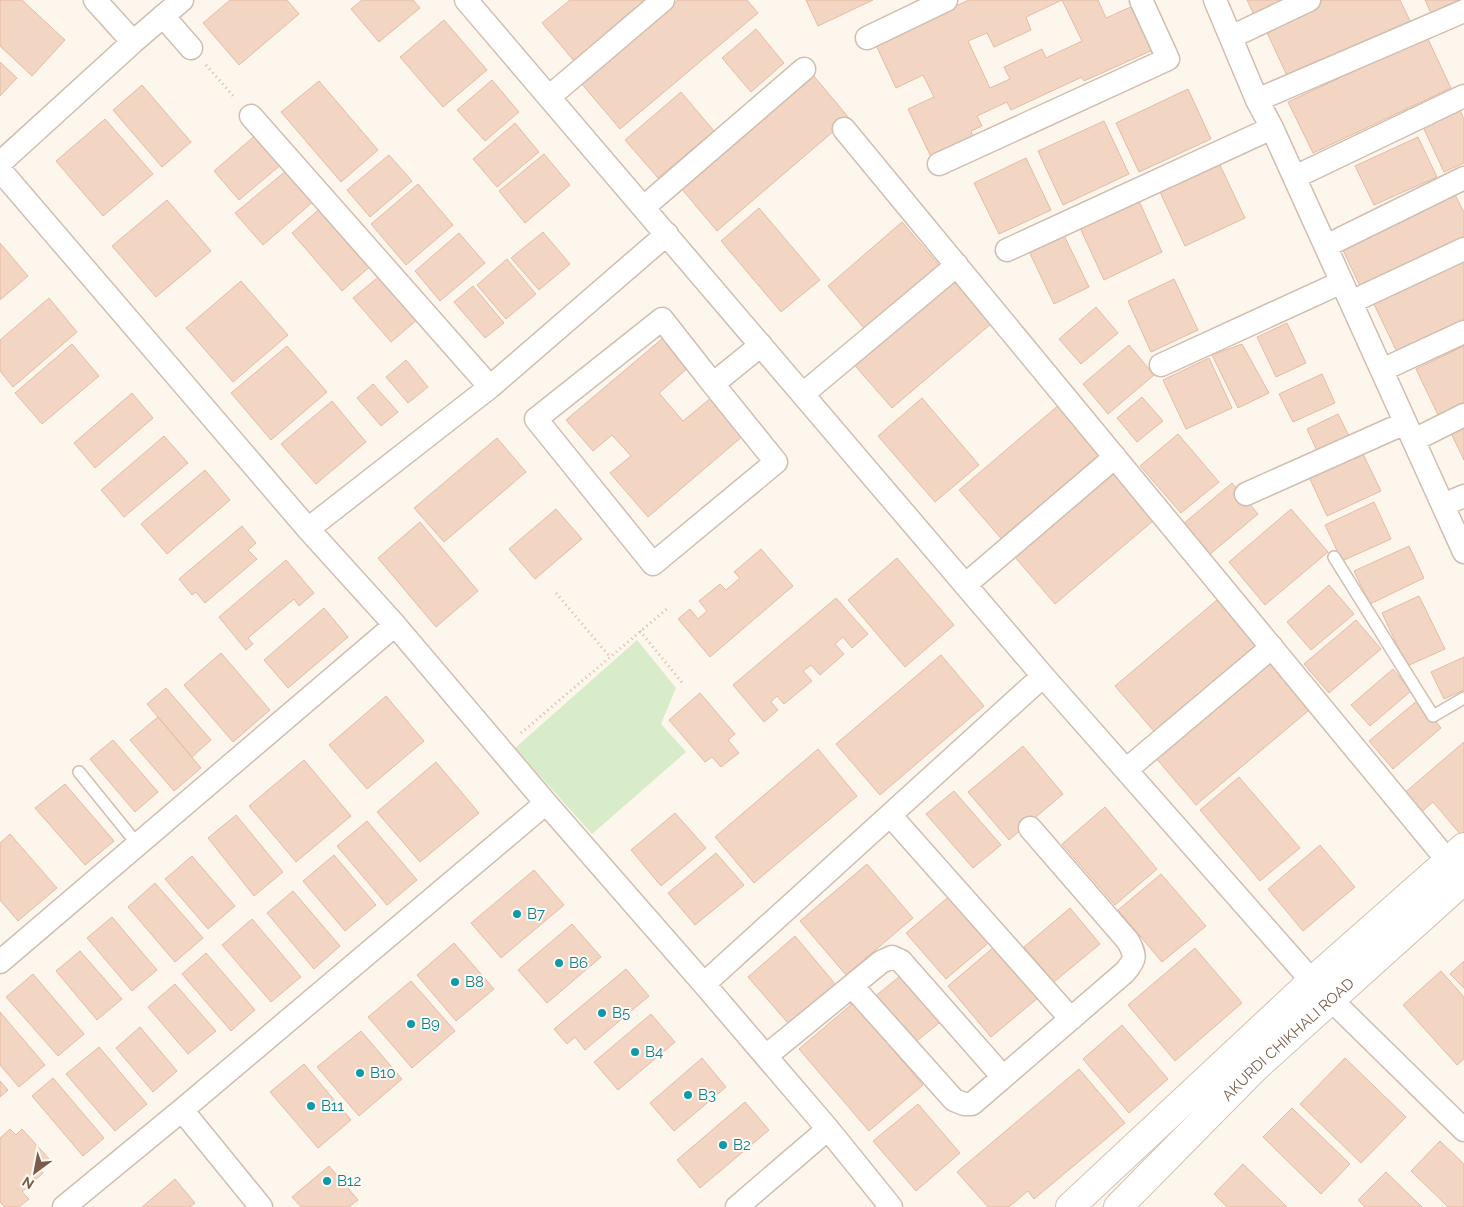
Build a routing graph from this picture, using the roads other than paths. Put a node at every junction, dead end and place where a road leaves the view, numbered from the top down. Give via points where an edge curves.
1 (94, 0) edge
2 (182, 0) edge
3 (466, 0) edge
4 (663, 0) edge
5 (946, 0) edge
6 (1141, 0) edge
7 (1215, 0) edge
8 (1309, 0) edge
9 (1464, 11) edge
10 (163, 16) junction
11 (1231, 37) junction
12 (867, 38) dead end
13 (133, 42) junction
14 (191, 48) road end
15 (804, 69) dead end
16 (1464, 96) edge
17 (549, 98) junction
18 (1257, 100) junction
19 (251, 116) road end
20 (1272, 128) junction
21 (844, 129) dead end
22 (0, 163) edge
23 (939, 164) dead end
24 (0, 170) edge
25 (1294, 177) junction
26 (1464, 178) edge
27 (644, 208) junction
28 (667, 234) junction
29 (1326, 246) junction
30 (1464, 249) edge
31 (1007, 250) dead end
32 (957, 265) junction
33 (1347, 292) junction
34 (1464, 332) edge
35 (761, 346) junction
36 (1161, 365) dead end
37 (1382, 370) junction
38 (713, 384) junction
39 (490, 387) junction
40 (803, 394) junction
41 (1464, 416) edge
42 (1410, 432) junction
43 (1116, 457) junction
44 (1246, 494) dead end
45 (1464, 496) edge
46 (1443, 505) junction
47 (308, 529) junction
48 (1464, 552) edge
49 (1334, 556) dead end
50 (965, 584) junction
51 (396, 625) junction
52 (1272, 647) junction
53 (1043, 676) junction
54 (1464, 698) edge
55 (1126, 770) junction
56 (79, 772) dead end
57 (546, 803) junction
58 (890, 815) junction
59 (1030, 828) dead end
60 (138, 844) junction
61 (1459, 862) edge
62 (0, 962) edge
63 (704, 984) junction
64 (852, 986) junction
65 (1321, 990) junction
66 (1071, 1019) junction
67 (766, 1056) junction
68 (1003, 1077) junction
69 (182, 1110) junction
70 (828, 1129) junction
71 (1464, 1130) edge
72 (64, 1207) edge
73 (261, 1207) edge
74 (737, 1207) edge
75 (891, 1207) edge
76 (1070, 1207) edge
77 (1118, 1207) edge

1 - 13 street
2 - 10 street
3 - 17 street
4 - 17 street
5 - 12 street
6 - 23 street via 1168,59
7 - 11 street
8 - 11 street
9 - 18 street
10 - 13 street
10 - 14 street
11 - 18 street
13 - 22 street
15 - 27 street
16 - 25 street
17 - 27 street
18 - 20 street
19 - 39 street
20 - 25 street
20 - 31 street
21 - 32 street
24 - 47 street
25 - 29 street
26 - 29 street
27 - 28 street
28 - 35 street
28 - 39 street
29 - 33 street
30 - 33 street
32 - 40 street
32 - 43 street
33 - 36 street
33 - 37 street
34 - 37 street
35 - 38 street
35 - 40 street
37 - 42 street
38 - 38 street via 662,319 536,418 653,564 776,462
39 - 47 street
40 - 50 street
41 - 42 street
42 - 44 street
42 - 46 street
43 - 50 street
43 - 52 street
45 - 46 street
46 - 48 street
47 - 51 street
49 - 54 lane via 1433,716
50 - 53 street
51 - 57 street
51 - 60 street
52 - 55 street
52 - 61 street
53 - 55 street
53 - 58 street
55 - 65 street
56 - 60 lane
57 - 63 street
57 - 69 street
58 - 63 street
58 - 66 street
59 - 66 street via 1134,951 1134,961 1125,972
60 - 62 street
61 - 65 main road
63 - 67 street
64 - 67 street
64 - 68 street via 954,1100 972,1104
64 - 68 street via 881,962 892,957 901,961
65 - 71 street
65 - 76 main road
65 - 77 main road, AKURDI CHIKHALI ROAD via 1256,1067
66 - 68 street
67 - 70 street
69 - 72 street
69 - 73 street
70 - 74 street
70 - 75 street

